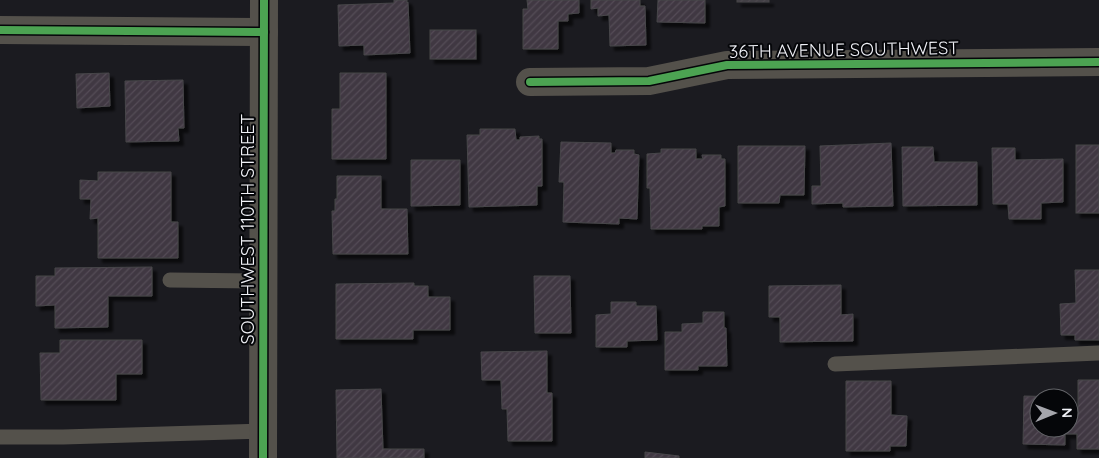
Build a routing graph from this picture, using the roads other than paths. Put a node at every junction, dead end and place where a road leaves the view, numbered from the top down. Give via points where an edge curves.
1 (264, 0) edge
2 (0, 30) edge
3 (264, 32) junction
4 (1099, 62) edge
5 (530, 82) dead end
6 (170, 280) dead end
7 (263, 281) junction
8 (1099, 353) edge
9 (835, 364) dead end
10 (263, 431) junction
11 (0, 437) edge
12 (263, 458) edge

1 - 3 street, SOUTHWEST 110TH STREET
2 - 3 street
3 - 7 street, SOUTHWEST 110TH STREET
4 - 5 street, 36TH AVENUE SOUTHWEST via 727,65 649,81
6 - 7 lane
7 - 10 street, SOUTHWEST 110TH STREET
8 - 9 lane
10 - 11 lane
10 - 12 street, SOUTHWEST 110TH STREET

